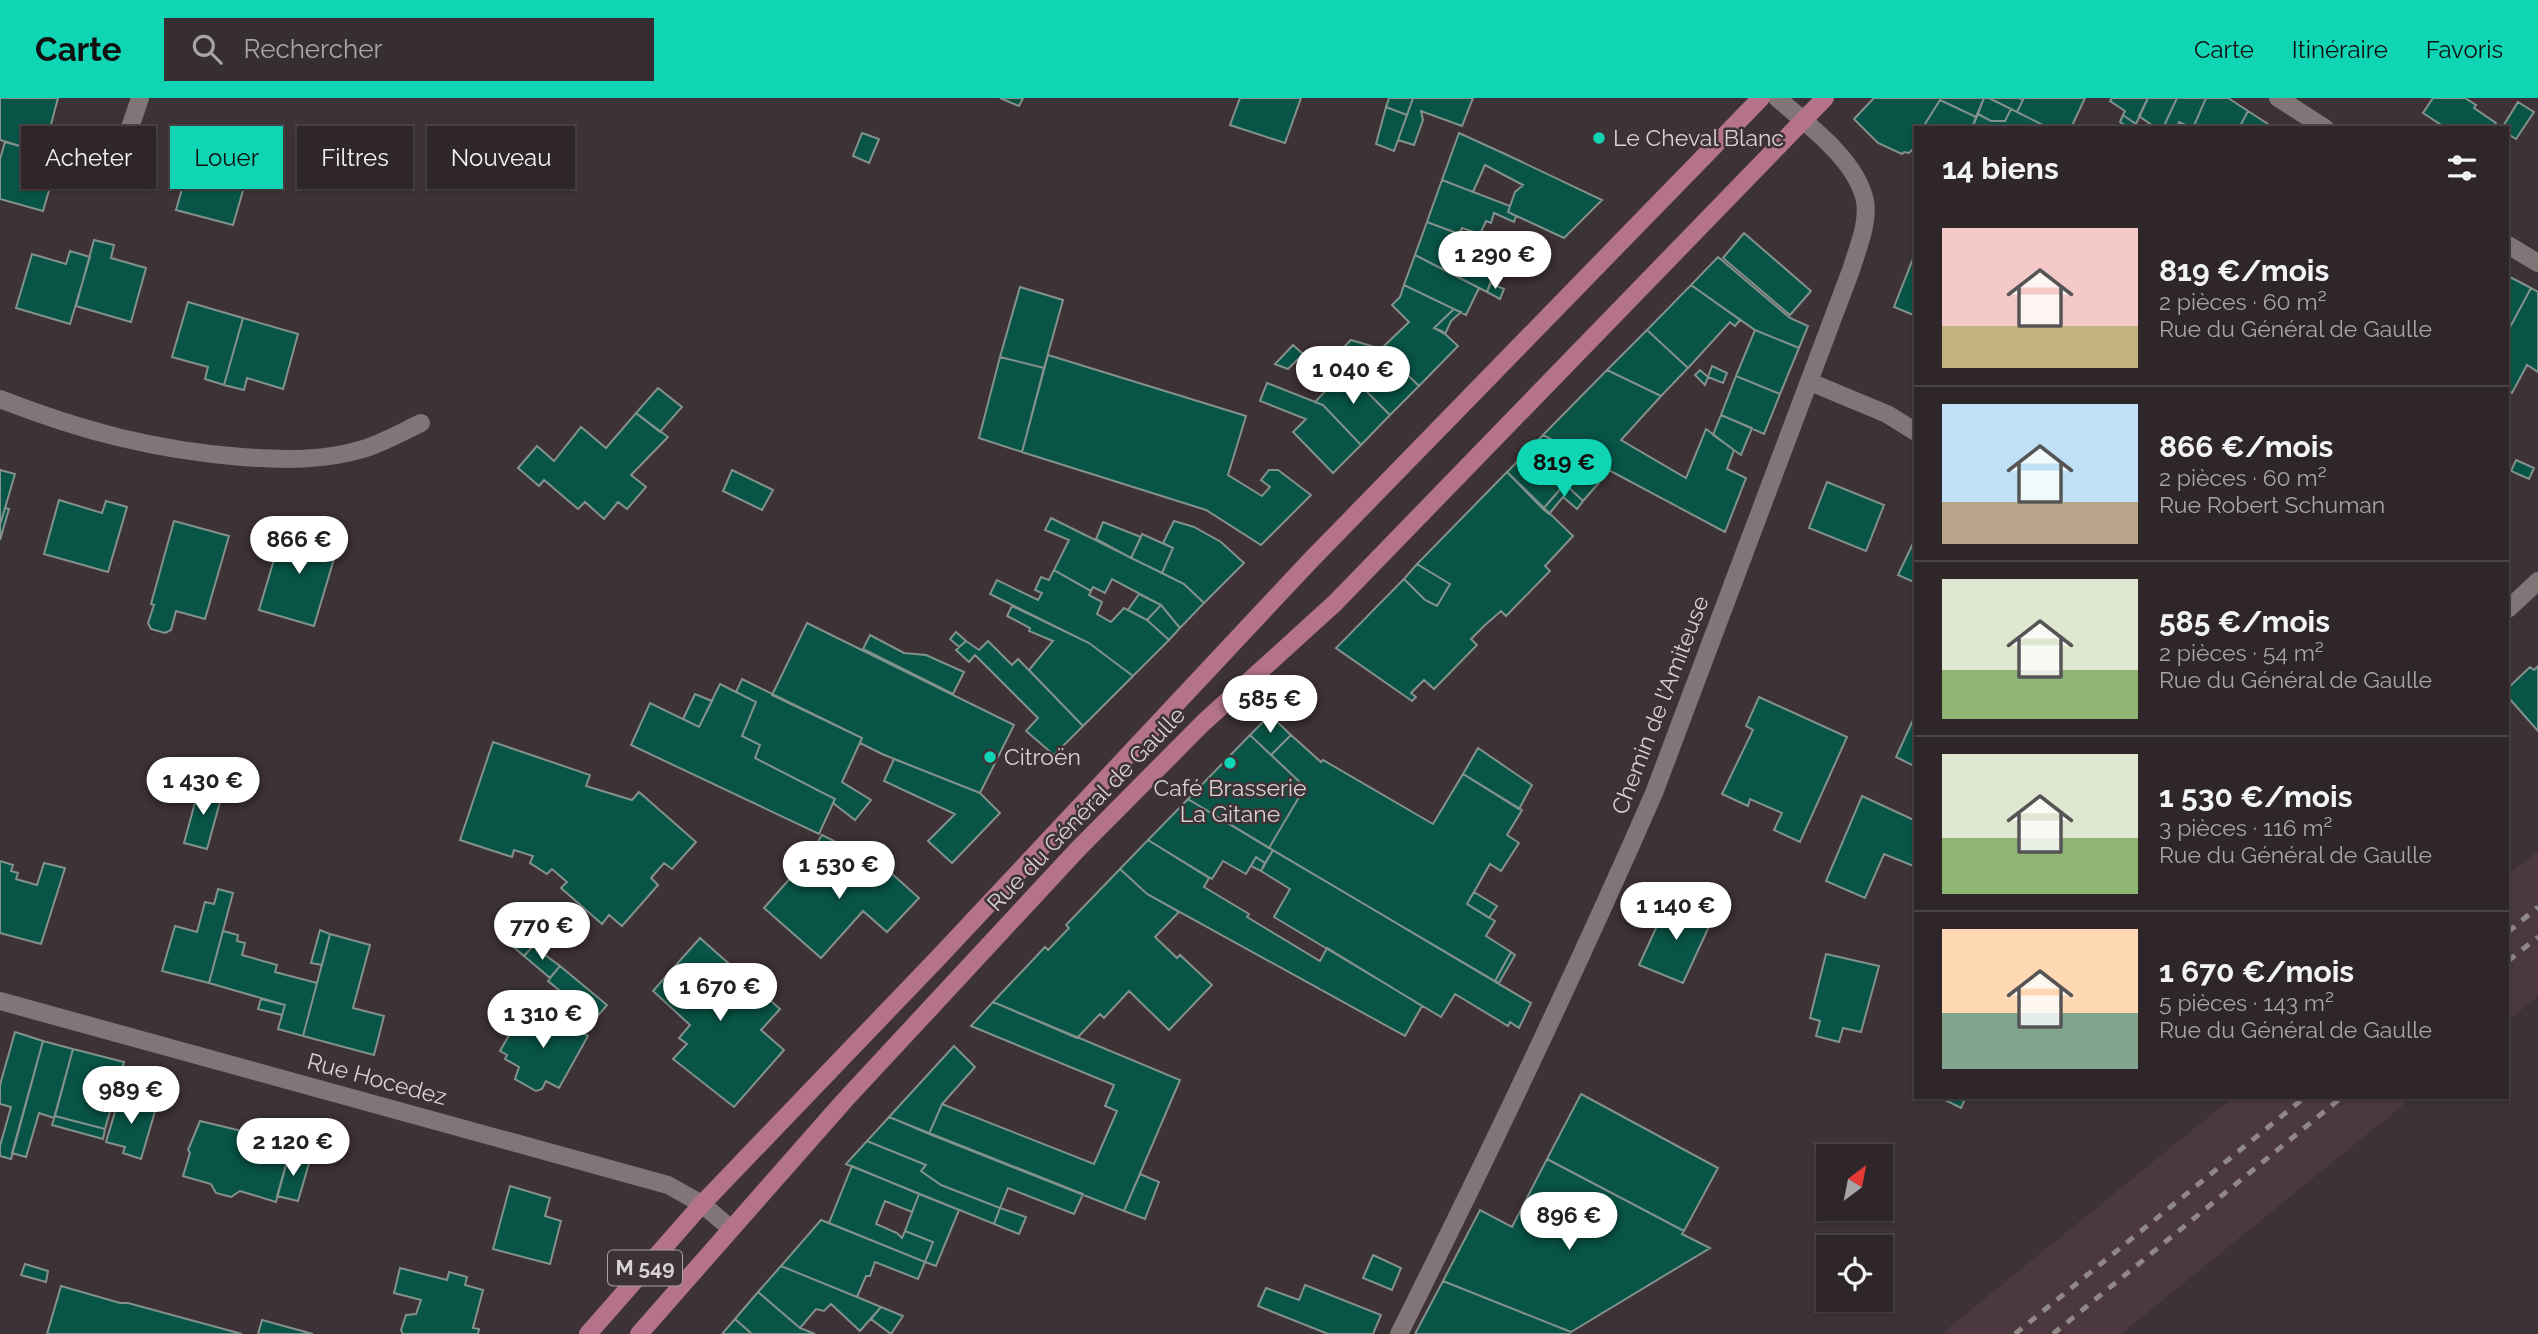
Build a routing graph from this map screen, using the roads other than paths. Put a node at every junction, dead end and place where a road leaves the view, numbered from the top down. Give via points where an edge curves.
1 (140, 98) edge
2 (1761, 98) edge
3 (1777, 98) edge
4 (1825, 98) edge
5 (2278, 98) edge
6 (1803, 121) junction
7 (131, 126) edge
8 (2322, 126) edge
9 (2509, 246) edge
10 (2538, 263) edge
11 (1810, 382) junction
12 (0, 398) edge
13 (421, 422) dead end
14 (1914, 431) edge
15 (2538, 581) edge
16 (2509, 608) edge
17 (0, 1002) edge
18 (702, 1204) junction
19 (730, 1228) junction
20 (588, 1334) edge
21 (639, 1334) edge
22 (1399, 1334) edge

1 - 7 street
2 - 18 main road, Rue du Général de Gaulle / M 549 via 1310,562
3 - 6 street, Chemin de l'Amiteuse
4 - 6 main road, Rue du Général de Gaulle / M 549
5 - 8 street
6 - 11 street, Chemin de l'Amiteuse via 1843,159 1866,203 1851,271
6 - 19 main road, Rue du Général de Gaulle / M 549 via 1335,603 1140,785
9 - 10 street
11 - 14 street via 1887,414
11 - 22 street, Chemin de l'Amiteuse via 1618,877
12 - 13 street via 131,442 254,458 332,456 390,439
15 - 16 street
17 - 18 street, Rue Hocedez via 616,1169 668,1185
18 - 19 street, Rue Hocedez
18 - 20 main road, Rue du Général de Gaulle / M 549
19 - 21 main road, Rue du Général de Gaulle / M 549

